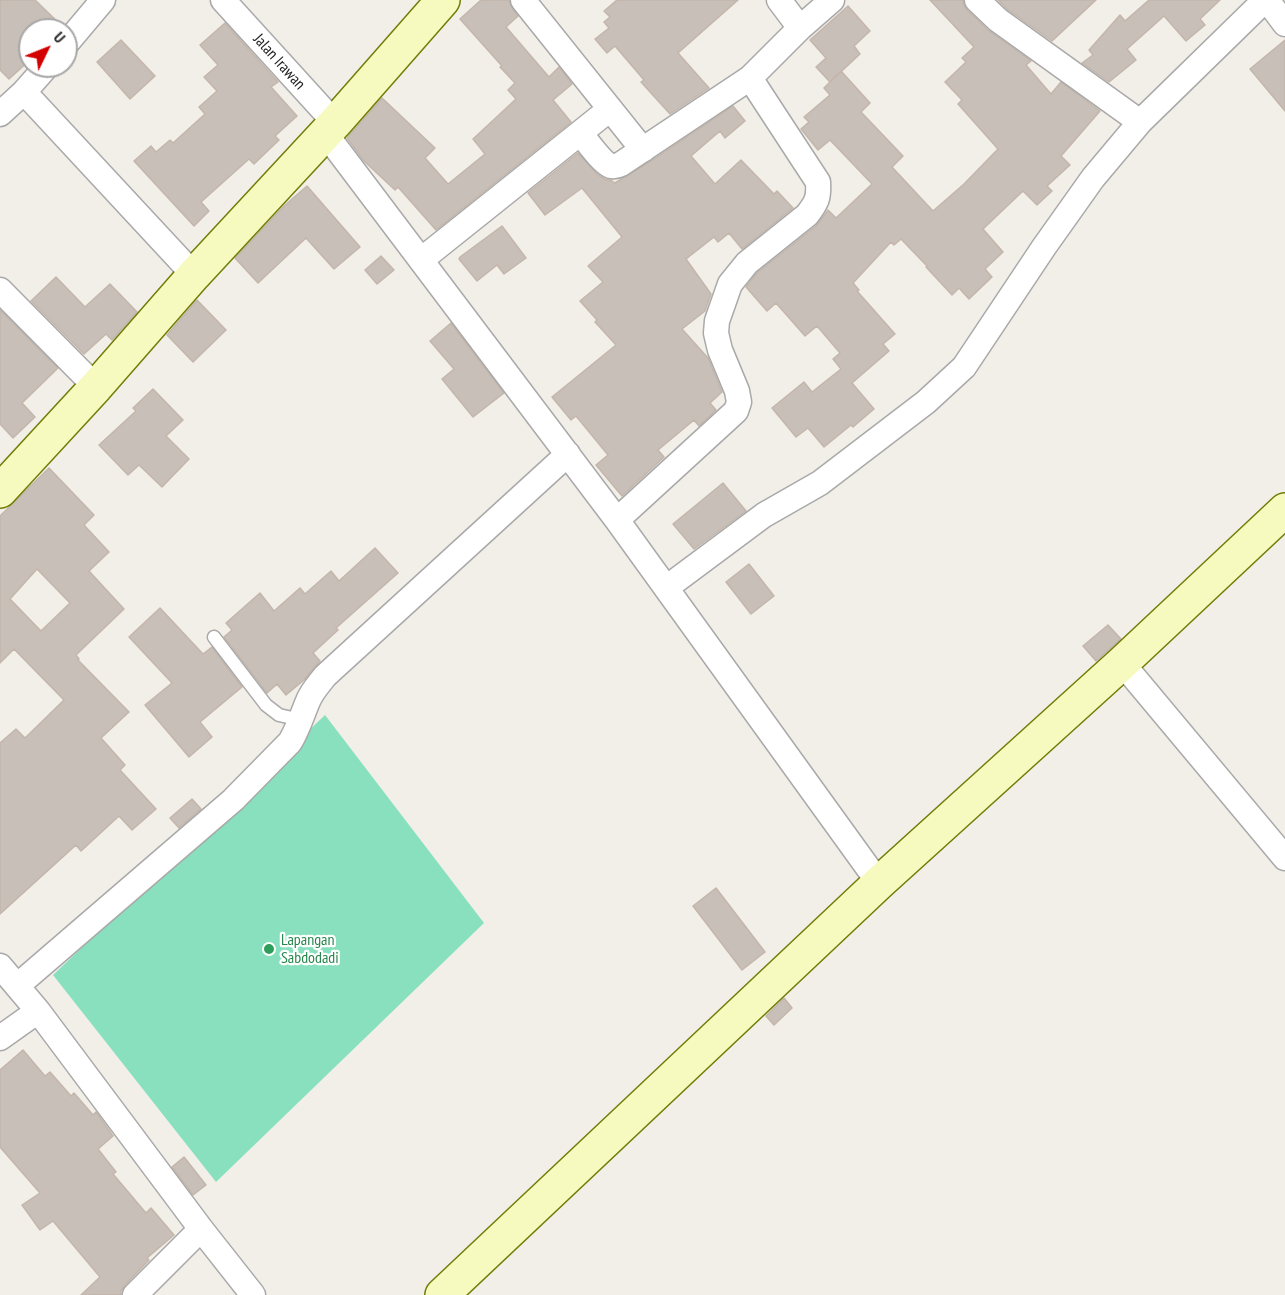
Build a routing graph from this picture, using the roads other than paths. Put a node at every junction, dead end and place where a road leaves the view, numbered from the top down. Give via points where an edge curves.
1 (103, 0) edge
2 (223, 0) edge
3 (443, 0) edge
4 (523, 0) edge
5 (779, 0) edge
6 (832, 0) edge
7 (977, 0) edge
8 (1266, 0) edge
9 (1285, 24) edge
10 (801, 28) junction
11 (78, 30) edge
12 (36, 78) edge
13 (750, 78) junction
14 (24, 92) junction
15 (610, 109) junction
16 (0, 114) edge
17 (1140, 122) junction
18 (330, 128) junction
19 (580, 133) junction
20 (643, 150) junction
21 (422, 260) junction
22 (194, 274) junction
23 (0, 290) edge
24 (96, 387) junction
25 (568, 454) junction
26 (0, 491) edge
27 (1285, 510) edge
28 (616, 520) junction
29 (666, 588) junction
30 (214, 638) dead end
31 (1122, 663) junction
32 (301, 720) junction
33 (1285, 858) edge
34 (879, 883) junction
35 (0, 966) edge
36 (17, 986) junction
37 (38, 1011) junction
38 (0, 1038) edge
39 (201, 1229) junction
40 (135, 1295) edge
41 (253, 1295) edge
42 (442, 1295) edge

1 - 11 street
2 - 18 street, Jalan Irawan
3 - 18 street
4 - 15 street
5 - 10 street
6 - 10 street
7 - 17 street via 998,20
8 - 9 street
8 - 17 street
10 - 13 street
12 - 14 street
13 - 20 street
13 - 28 street via 818,182 819,196 807,215 747,263 730,284 716,333 737,391 739,402 735,411
14 - 16 street
14 - 22 street
15 - 19 street
15 - 20 street
17 - 29 street via 1062,221 964,367 926,402 820,483 764,515
18 - 21 street, Jalan Irawan
18 - 22 street
19 - 20 street via 611,166
19 - 21 street
21 - 25 street, Jalan Irawan
22 - 24 street
23 - 24 street
24 - 26 street
25 - 28 street, Jalan Irawan
25 - 32 street via 325,676 308,700
27 - 31 street
28 - 29 street, Jalan Irawan
29 - 34 street, Jalan Irawan
30 - 32 lane via 266,705 279,715
31 - 33 street
31 - 34 street
32 - 36 street via 290,741 233,800
34 - 42 street
35 - 36 street
36 - 37 street
37 - 38 street
37 - 39 street
39 - 40 street
39 - 41 street

